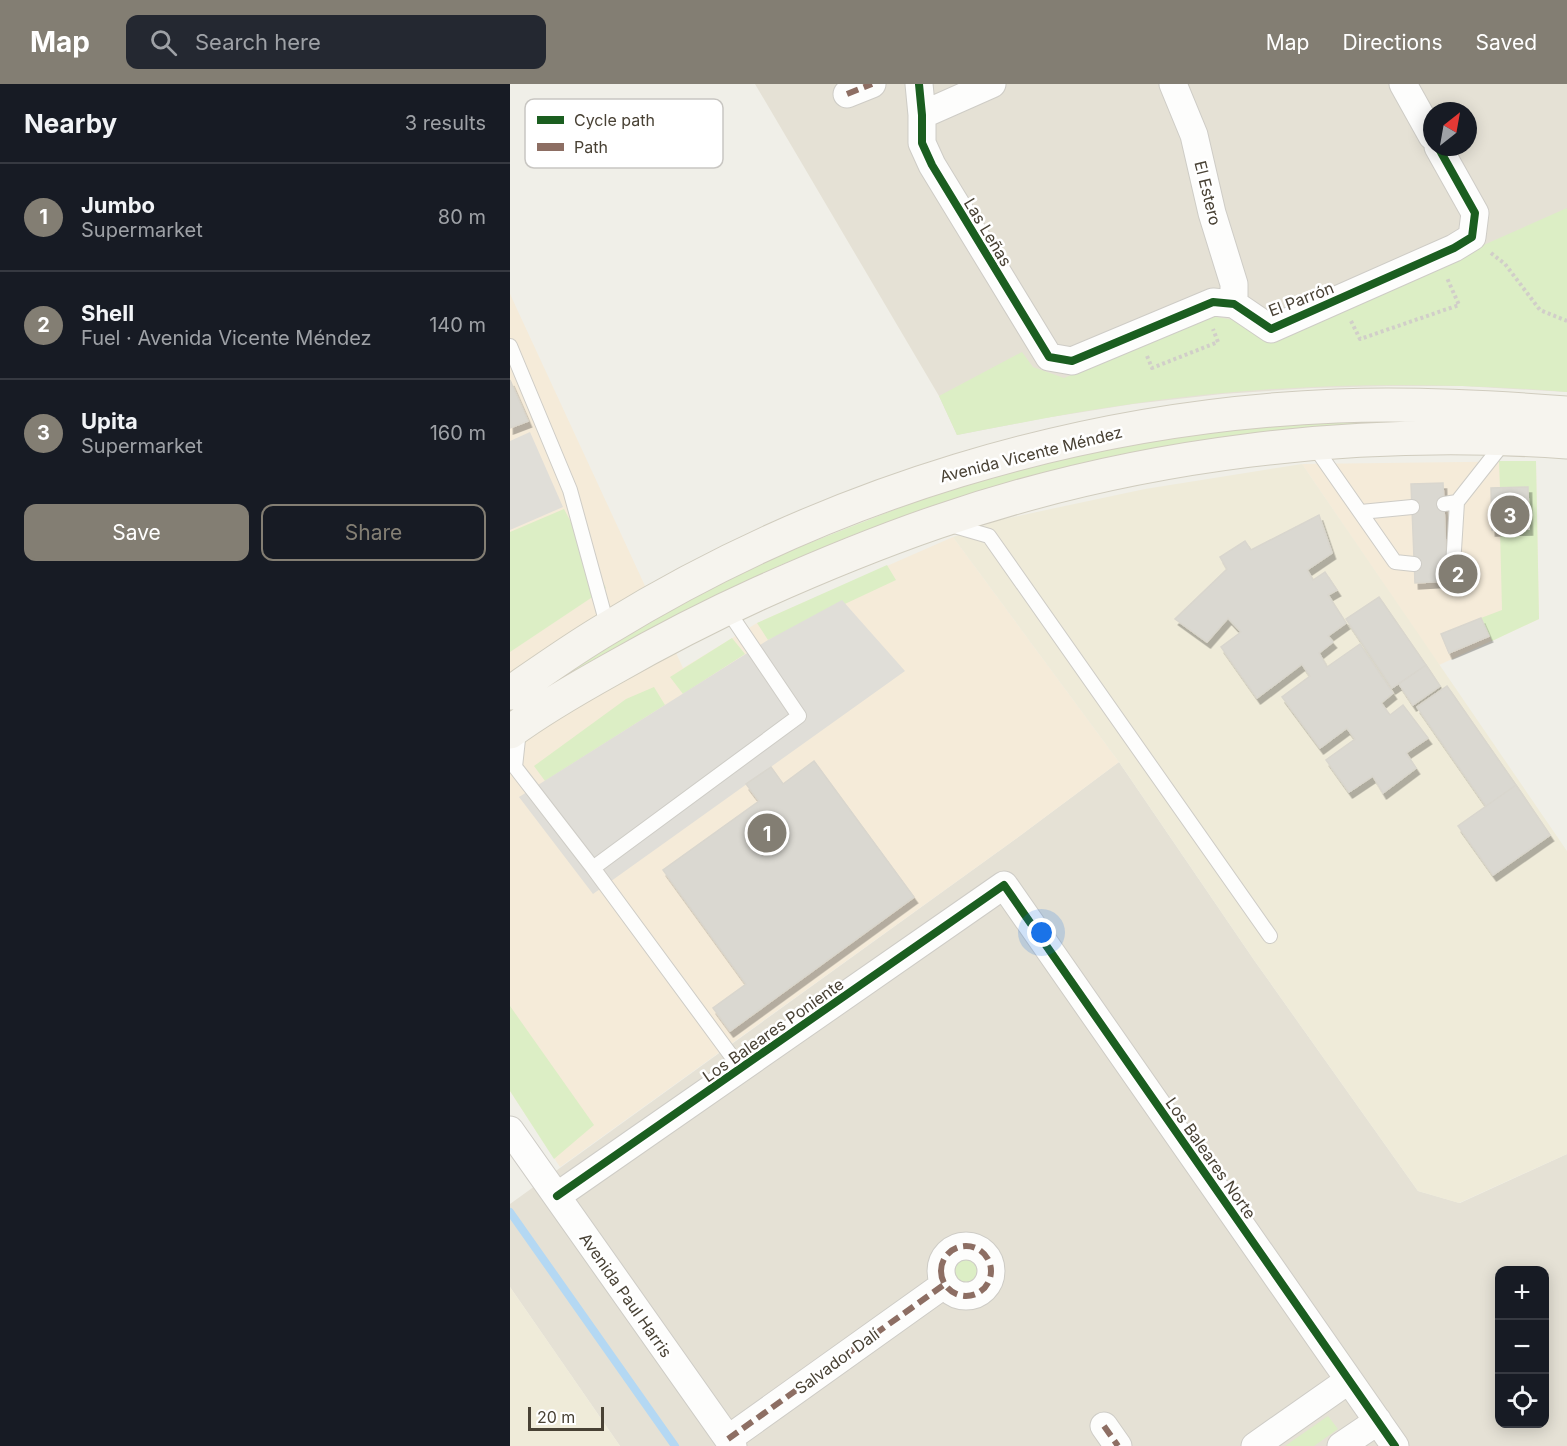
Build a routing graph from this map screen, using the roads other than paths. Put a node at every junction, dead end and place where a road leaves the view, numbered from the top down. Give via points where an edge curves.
1 (872, 84) edge
2 (918, 84) edge
3 (992, 84) edge
4 (1173, 84) edge
5 (1403, 84) edge
6 (847, 94) dead end
7 (922, 115) junction
8 (1423, 120) edge
9 (1442, 156) edge
10 (1234, 304) junction
11 (510, 346) edge
12 (1567, 413) edge
13 (1506, 439) junction
14 (1567, 442) edge
15 (1313, 444) junction
16 (1412, 507) dead end
17 (1361, 512) junction
18 (939, 521) junction
19 (1414, 564) dead end
20 (1446, 566) dead end
21 (726, 609) junction
22 (608, 628) junction
23 (510, 693) edge
24 (515, 728) edge
25 (593, 868) junction
26 (1004, 885) joint
27 (1270, 936) dead end
28 (741, 1069) junction
29 (513, 1136) edge
30 (557, 1196) junction
31 (945, 1284) dead end
32 (1349, 1380) junction
33 (1378, 1421) junction
34 (731, 1443) edge
35 (1255, 1446) edge
36 (1341, 1446) edge
37 (1395, 1446) edge

1 - 6 street
2 - 7 street, Las Leñas
3 - 7 street
4 - 10 street, El Estero via 1194,135 1234,284
5 - 8 street
7 - 10 street, Las Leñas via 922,143 932,165 1049,357 1072,361 1213,302
9 - 10 street, El Parrón via 1473,225 1454,248 1271,329
11 - 22 lane via 570,490
12 - 22 main road, Avenida Vicente Méndez via 1469,406 1335,406 1202,417 1071,441 933,478 798,529 669,592
13 - 14 main road
13 - 15 main road
13 - 20 lane via 1450,503 1453,566
15 - 17 lane
15 - 18 main road via 1161,464 1097,477
16 - 17 lane
17 - 19 lane via 1395,562
18 - 21 main road via 866,547
18 - 27 lane via 989,536
21 - 24 main road via 656,644
21 - 25 lane via 799,716
22 - 23 main road, Avenida Vicente Méndez
24 - 25 lane via 515,767
25 - 28 lane
26 - 28 street, Los Baleares Poniente
26 - 32 street, Los Baleares Norte
28 - 30 street, Los Baleares Poniente
29 - 30 street, Avenida Paul Harris
30 - 34 street, Avenida Paul Harris
31 - 34 street, Salvador Dalí
32 - 33 street, Los Baleares Norte
32 - 35 street
33 - 36 street
33 - 37 street, Los Baleares Norte

